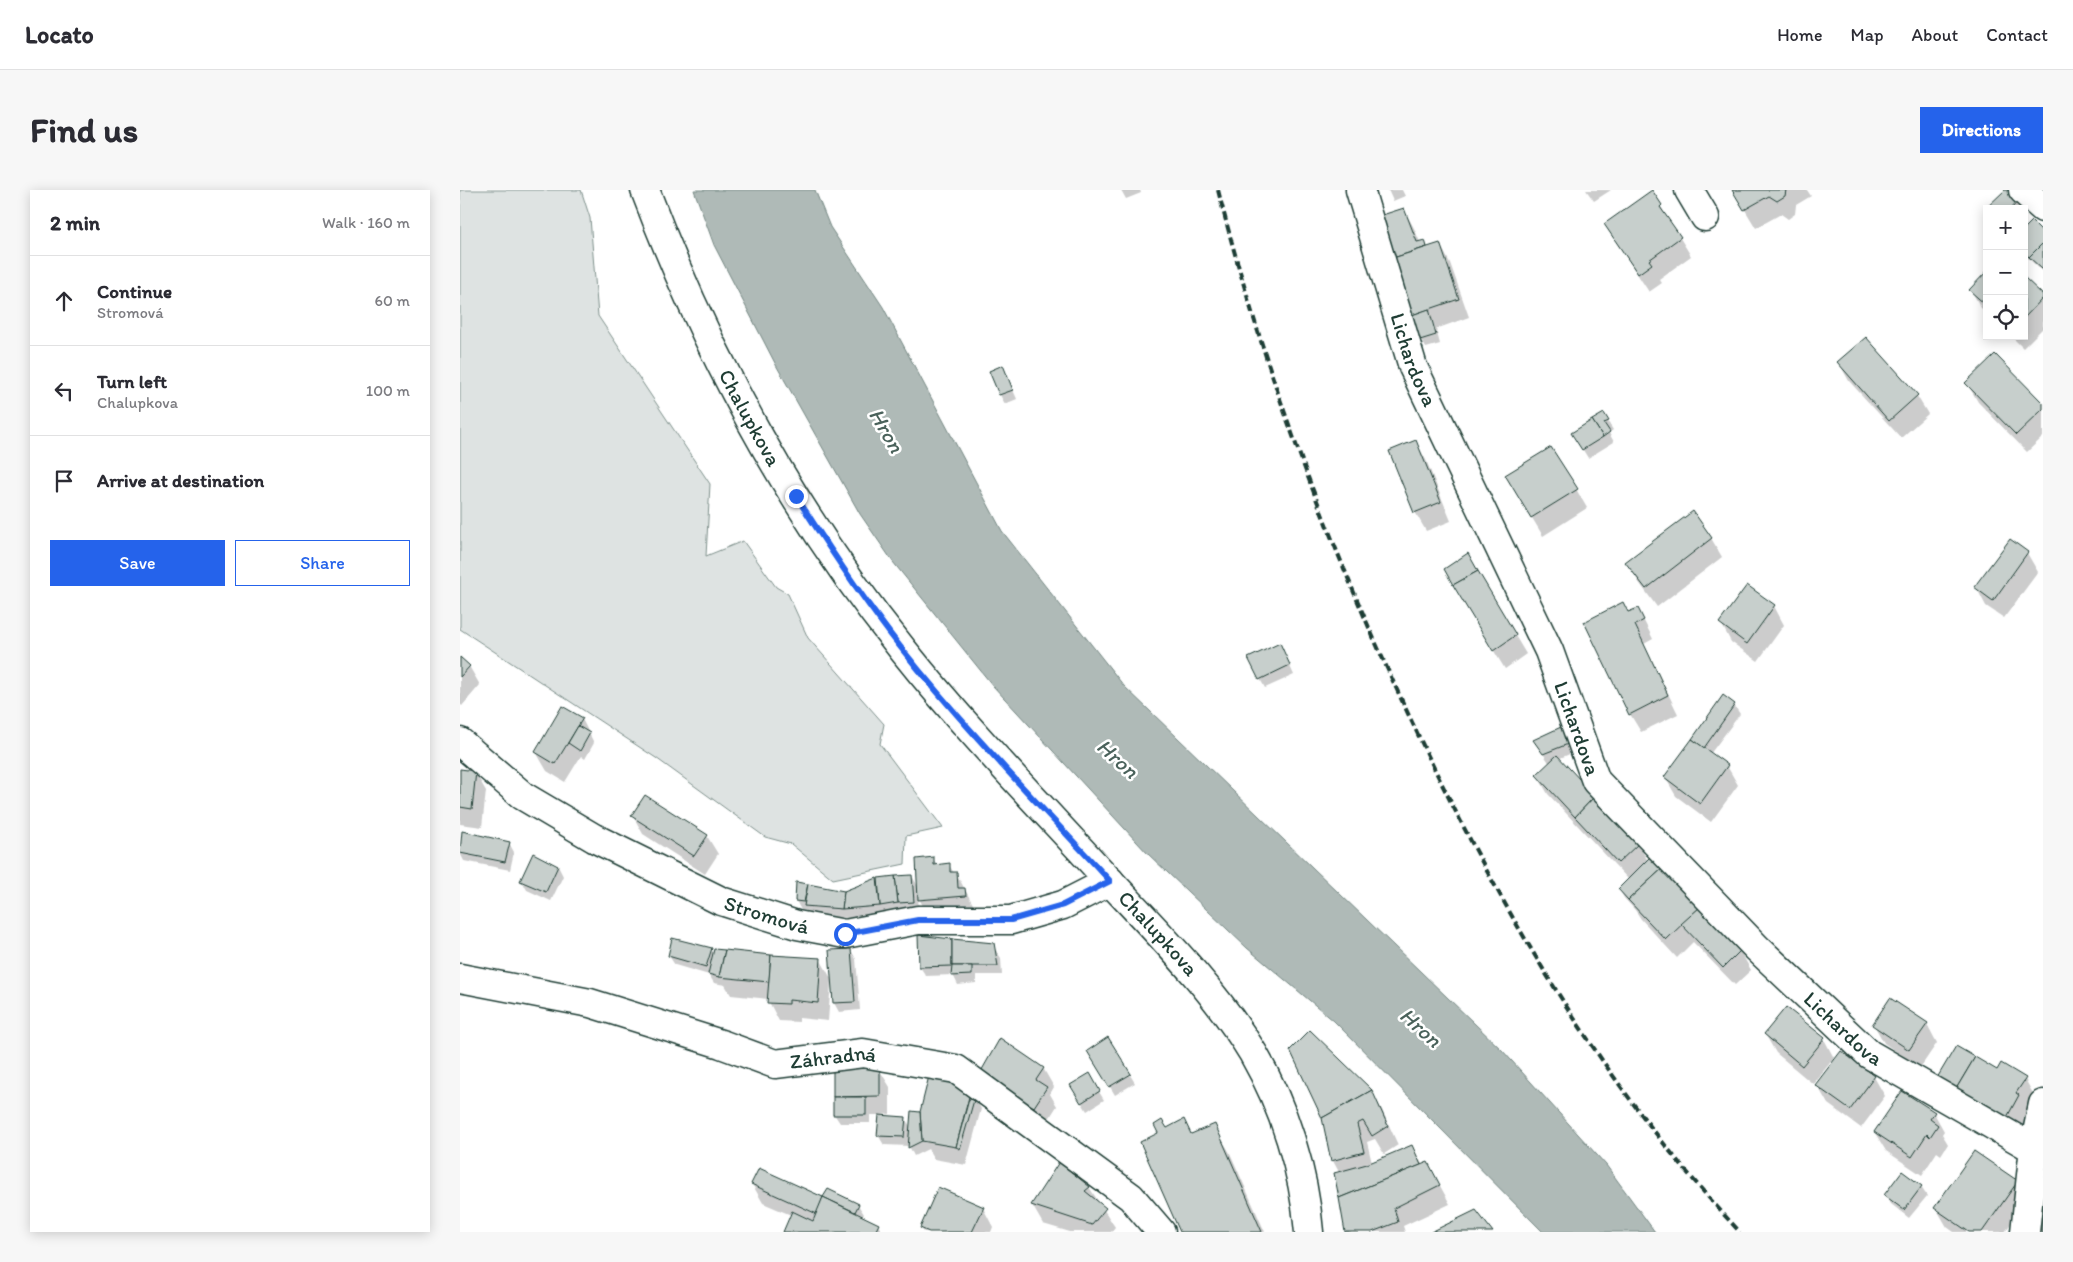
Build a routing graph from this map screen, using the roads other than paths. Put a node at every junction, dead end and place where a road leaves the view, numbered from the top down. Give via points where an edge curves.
1 (645, 190) edge
2 (1360, 190) edge
3 (1689, 190) edge
4 (2023, 190) edge
5 (2043, 208) edge
6 (1705, 217) dead end
7 (460, 742) edge
8 (1110, 881) junction
9 (460, 978) edge
10 (2043, 1104) edge
11 (2038, 1150) edge
12 (1161, 1232) edge
13 (1309, 1232) edge
14 (2025, 1232) edge

1 - 8 street, Chalupkova via 683,285 741,403 833,553 871,608 952,710
2 - 11 street, Lichardova via 1412,367 1549,651 1596,780 1757,948 1869,1054
3 - 6 street
4 - 5 street
7 - 8 street, Stromová via 522,796 594,838 721,901 797,925 845,934 918,920 1011,920 1063,905
8 - 13 street, Chalupkova via 1198,978 1252,1052 1290,1135
9 - 12 street, Záhradná via 590,1002 774,1064 864,1053 956,1069 1130,1197
10 - 11 street
11 - 14 street

